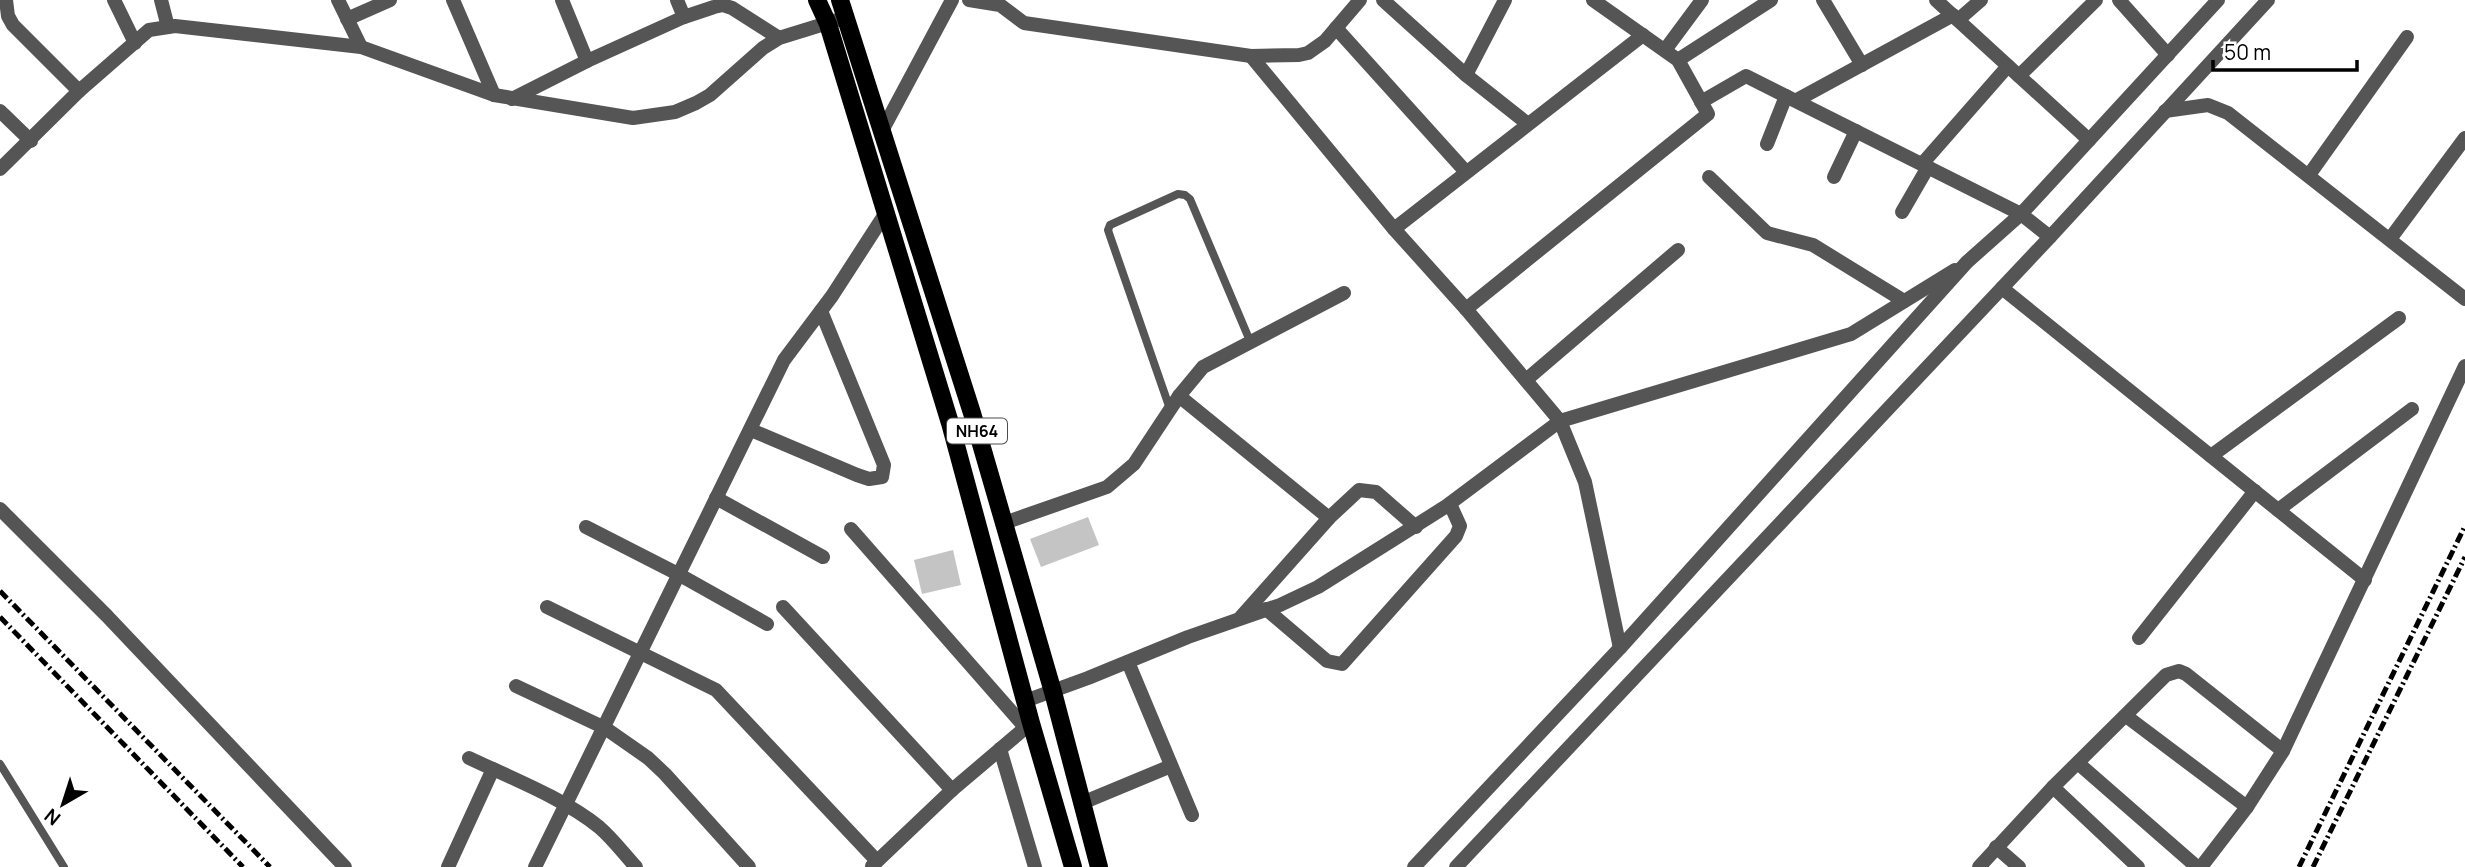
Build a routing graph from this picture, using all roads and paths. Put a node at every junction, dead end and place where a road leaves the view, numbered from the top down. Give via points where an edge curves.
1 (6, 0) edge
2 (114, 0) edge
3 (160, 0) edge
4 (338, 0) edge
5 (390, 0) edge
6 (453, 0) edge
7 (562, 0) edge
8 (677, 0) edge
9 (817, 0) edge
10 (840, 0) edge
11 (952, 0) edge
12 (970, 0) edge
13 (1360, 0) edge
14 (1383, 0) edge
15 (1505, 0) edge
16 (1702, 0) edge
17 (1771, 0) edge
18 (1823, 0) edge
19 (1936, 0) edge
20 (1981, 0) edge
21 (2119, 0) edge
22 (2218, 0) edge
23 (2268, 0) edge
24 (2095, 1) edge
25 (1599, 2) edge
26 (847, 17) junction
27 (684, 18) junction
28 (1956, 18) junction
29 (347, 19) junction
30 (828, 24) junction
31 (169, 27) junction
32 (1336, 27) junction
33 (1643, 35) junction
34 (2407, 37) dead end
35 (779, 38) junction
36 (135, 43) junction
37 (361, 47) junction
38 (1665, 50) junction
39 (2168, 55) junction
40 (1251, 56) junction
41 (1678, 60) junction
42 (587, 61) junction
43 (1862, 65) junction
44 (2014, 71) junction
45 (1466, 75) junction
46 (79, 91) junction
47 (494, 95) junction
48 (1792, 98) junction
49 (512, 99) junction
50 (1701, 102) junction
51 (0, 111) edge
52 (2165, 111) junction
53 (1528, 124) junction
54 (883, 129) junction
55 (1856, 131) junction
56 (2465, 138) edge
57 (2088, 140) junction
58 (31, 141) junction
59 (1767, 144) dead end
60 (1925, 166) junction
61 (0, 169) edge
62 (1466, 172) junction
63 (2309, 175) junction
64 (1709, 177) dead end
65 (1833, 177) dead end
66 (1902, 212) dead end
67 (885, 214) junction
68 (2021, 214) junction
69 (1394, 229) junction
70 (2050, 237) junction
71 (2390, 239) junction
72 (1678, 250) dead end
73 (1967, 262) junction
74 (2002, 288) junction
75 (1345, 293) dead end
76 (2465, 299) edge
77 (1904, 301) junction
78 (1466, 309) junction
79 (821, 311) junction
80 (2399, 318) dead end
81 (1250, 341) junction
82 (2465, 366) edge
83 (1526, 380) junction
84 (1179, 396) junction
85 (2412, 409) dead end
86 (1170, 410) junction
87 (1560, 421) junction
88 (751, 430) junction
89 (2211, 456) junction
90 (2255, 491) junction
91 (716, 498) junction
92 (1450, 504) junction
93 (0, 509) edge
94 (2278, 510) junction
95 (1329, 518) junction
96 (1004, 523) junction
97 (586, 527) dead end
98 (1416, 527) junction
99 (851, 528) dead end
100 (823, 557) dead end
101 (678, 574) junction
102 (2365, 580) junction
103 (547, 607) dead end
104 (783, 607) dead end
105 (1266, 609) junction
106 (1240, 618) junction
107 (766, 624) dead end
108 (2139, 638) dead end
109 (1620, 648) junction
110 (639, 652) junction
111 (1128, 662) junction
112 (516, 686) dead end
113 (1053, 692) junction
114 (1025, 701) junction
115 (2126, 716) junction
116 (1028, 725) junction
117 (605, 728) junction
118 (1000, 749) junction
119 (2283, 751) junction
120 (470, 758) dead end
121 (0, 764) edge
122 (2079, 764) junction
123 (1171, 766) junction
124 (493, 769) junction
125 (2053, 787) junction
126 (952, 790) junction
127 (1082, 803) junction
128 (566, 805) junction
129 (2247, 807) junction
130 (1192, 815) dead end
131 (1996, 848) junction
132 (874, 864) edge
133 (64, 867) edge
134 (345, 867) edge
135 (448, 867) edge
136 (535, 867) edge
137 (636, 867) edge
138 (749, 867) edge
139 (1035, 867) edge
140 (1073, 867) edge
141 (1099, 867) edge
142 (1414, 867) edge
143 (1456, 867) edge
144 (1979, 867) edge
145 (2019, 867) edge
146 (2138, 867) edge
147 (2199, 867) edge

1 - 46 street via 13,25
2 - 36 street
3 - 31 street
4 - 29 street
5 - 29 street
6 - 47 street
7 - 42 street
8 - 27 street
9 - 30 main road, NH64
10 - 26 main road, NH64
11 - 54 street
12 - 40 street via 1000,5 1024,23
13 - 32 street
14 - 45 street
15 - 45 street
16 - 38 street
17 - 41 street
18 - 43 street
19 - 28 street
20 - 28 street
21 - 39 street
22 - 39 street
23 - 52 street
24 - 44 street
25 - 33 street
26 - 30 street
26 - 54 main road, NH64
27 - 35 street via 723,5
27 - 42 street
28 - 43 street
28 - 44 street
29 - 37 street
30 - 35 street
30 - 67 main road, NH64
31 - 36 street via 149,30
31 - 37 street
32 - 40 street via 1308,53
32 - 62 street
33 - 38 street
33 - 53 street
34 - 63 street
35 - 49 street via 710,95 675,111 633,118
36 - 46 street
37 - 47 street
38 - 41 street
39 - 57 street
40 - 69 street
41 - 50 street
42 - 49 street
43 - 48 street
44 - 57 street
44 - 60 street
45 - 53 street
46 - 58 street
47 - 49 street
48 - 50 street via 1746,76
48 - 55 street
48 - 59 street
50 - 78 street via 1708,114
51 - 58 street
52 - 63 street via 2216,107
52 - 70 street
53 - 62 street
54 - 96 main road, NH64
55 - 60 street
55 - 65 street
56 - 71 street
57 - 68 street
58 - 61 street
60 - 66 street
60 - 68 street
62 - 69 street
63 - 71 street
64 - 77 street via 1767,233 1813,245
67 - 79 street
67 - 114 main road, NH64 via 950,424
68 - 70 street
68 - 73 street
69 - 78 street
70 - 74 street
71 - 76 street
72 - 83 street
73 - 77 street
73 - 109 street
74 - 89 street
74 - 143 street
75 - 81 street
77 - 87 street via 1852,334
78 - 83 street
79 - 88 street via 784,360
79 - 88 street via 884,465 882,477 857,475
80 - 89 street
81 - 84 street via 1203,367
81 - 86 lane via 1190,199 1178,194 1110,225
82 - 102 street
83 - 87 street
84 - 86 street
84 - 95 street
85 - 94 street
86 - 96 street via 1134,464 1107,487
87 - 92 street
87 - 109 street via 1585,482
88 - 91 street
89 - 90 street
90 - 94 street
90 - 108 street
91 - 100 street
91 - 101 street
92 - 98 street
92 - 105 street via 1459,520 1456,536 1342,664 1327,662
93 - 134 street
94 - 102 street
95 - 98 street via 1359,490 1366,489 1382,496
95 - 106 street
96 - 113 main road, NH64
97 - 101 street
98 - 105 street via 1318,587
99 - 116 street
101 - 107 street
101 - 110 street
102 - 119 street
103 - 110 street
104 - 126 street
105 - 106 street
106 - 111 street
109 - 142 street
110 - 117 street
110 - 132 street via 716,690
111 - 113 street
111 - 123 street
112 - 117 street
113 - 114 street
113 - 127 main road, NH64
114 - 116 main road, NH64
115 - 119 street via 2166,675 2179,671
115 - 122 street
115 - 129 street
116 - 118 street
116 - 140 main road, NH64
117 - 128 street
117 - 138 street via 656,765
118 - 126 street
118 - 139 street
119 - 129 street
120 - 124 street
121 - 133 lane
122 - 125 street
122 - 147 street
123 - 127 street
123 - 130 street
124 - 128 street
124 - 135 street
125 - 131 street
125 - 146 street
126 - 132 street
127 - 141 main road, NH64
128 - 136 street
128 - 137 street via 598,827
129 - 147 street
131 - 144 street
131 - 145 street

